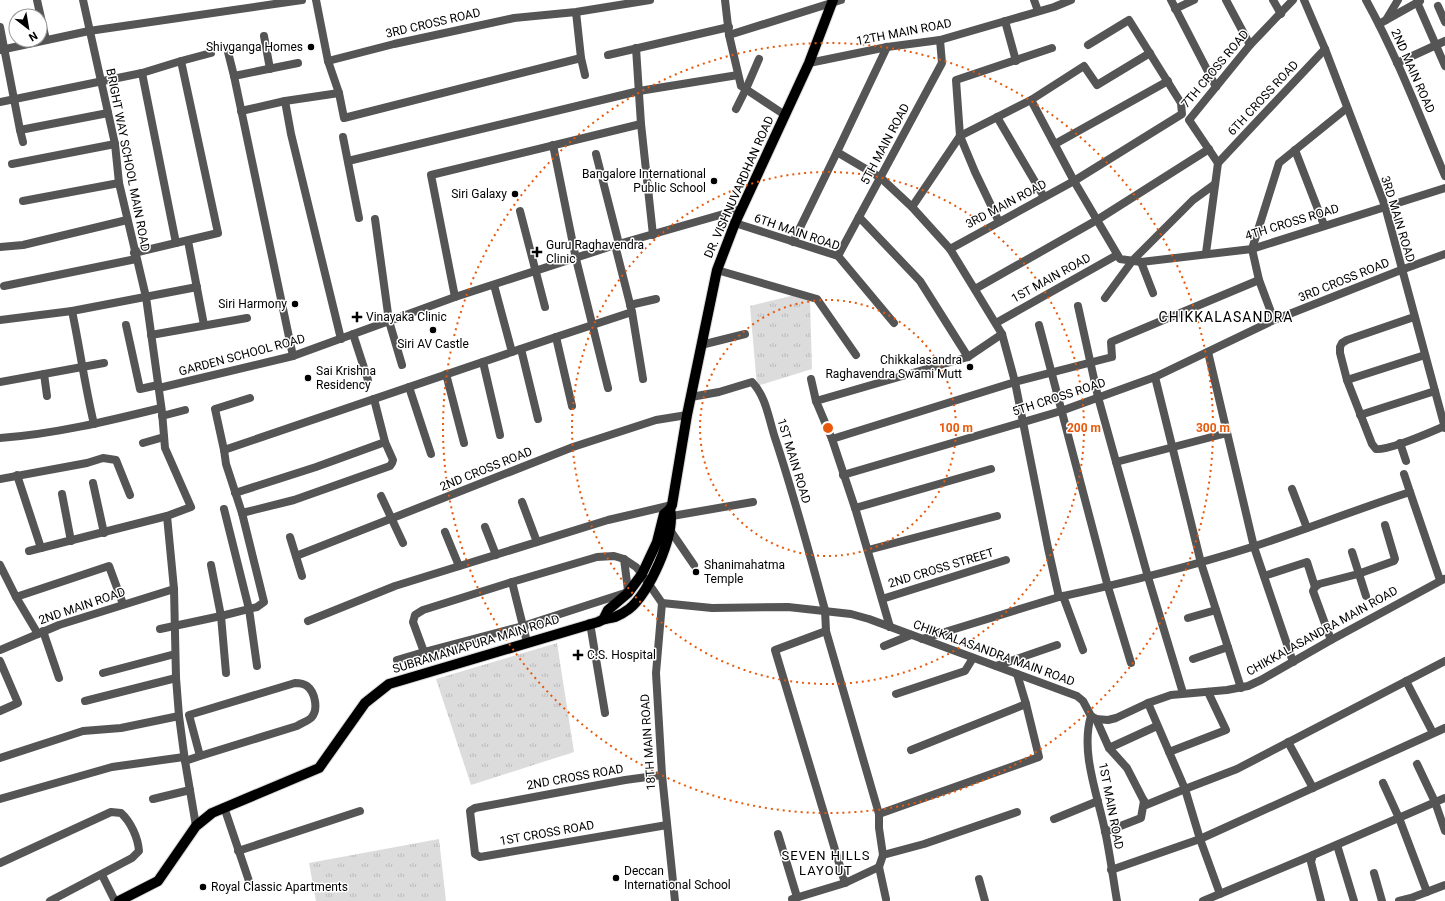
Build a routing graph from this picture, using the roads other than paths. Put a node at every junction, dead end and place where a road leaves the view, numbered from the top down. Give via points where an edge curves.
1 (83, 0) edge
2 (302, 0) edge
3 (316, 0) edge
4 (650, 0) edge
5 (724, 0) edge
6 (1034, 0) edge
7 (1071, 0) edge
8 (1171, 0) edge
9 (1194, 0) edge
10 (1226, 0) edge
11 (1273, 0) edge
12 (1293, 0) edge
13 (1304, 0) edge
14 (1366, 0) edge
15 (1398, 0) edge
16 (836, 1) edge
17 (1419, 1) edge
18 (1438, 6) dead end
19 (1175, 9) junction
20 (1038, 11) junction
21 (576, 12) junction
22 (1281, 14) junction
23 (1005, 21) junction
24 (1445, 22) edge
25 (1382, 23) junction
26 (0, 27) edge
27 (89, 31) junction
28 (729, 31) junction
29 (264, 36) dead end
30 (48, 40) edge
31 (940, 40) junction
32 (1445, 41) edge
33 (1088, 45) dead end
34 (1250, 45) junction
35 (1436, 45) junction
36 (887, 47) junction
37 (636, 48) junction
38 (1052, 48) dead end
39 (2, 49) edge
40 (1325, 49) junction
41 (228, 52) dead end
42 (211, 53) dead end
43 (1150, 53) junction
44 (608, 55) dead end
45 (581, 58) junction
46 (759, 59) dead end
47 (181, 61) junction
48 (328, 61) junction
49 (1016, 61) junction
50 (298, 63) dead end
51 (809, 63) junction
52 (1397, 63) junction
53 (1445, 66) edge
54 (270, 69) junction
55 (142, 73) junction
56 (585, 75) dead end
57 (738, 75) junction
58 (234, 76) junction
59 (101, 80) junction
60 (1168, 82) junction
61 (1216, 87) junction
62 (746, 89) junction
63 (639, 91) junction
64 (339, 93) junction
65 (14, 99) junction
66 (1031, 100) junction
67 (285, 101) junction
68 (0, 102) edge
69 (1347, 108) junction
70 (736, 109) dead end
71 (241, 111) junction
72 (108, 113) junction
73 (785, 115) junction
74 (997, 117) junction
75 (641, 124) junction
76 (20, 130) junction
77 (960, 136) junction
78 (343, 138) dead end
79 (23, 142) dead end
80 (115, 144) junction
81 (1055, 144) junction
82 (553, 145) junction
83 (1295, 150) junction
84 (1206, 151) junction
85 (838, 152) junction
86 (596, 154) dead end
87 (348, 161) junction
88 (1218, 163) junction
89 (12, 164) dead end
90 (1445, 176) edge
91 (881, 178) junction
92 (1074, 181) junction
93 (118, 183) junction
94 (1215, 184) junction
95 (1445, 188) edge
96 (1044, 198) junction
97 (23, 201) dead end
98 (1384, 206) junction
99 (912, 207) junction
100 (741, 208) junction
101 (520, 211) dead end
102 (859, 217) junction
103 (359, 218) dead end
104 (127, 220) junction
105 (375, 220) dead end
106 (1097, 220) junction
107 (999, 222) junction
108 (735, 223) junction
109 (1324, 225) junction
110 (653, 235) junction
111 (188, 241) junction
112 (793, 242) junction
113 (176, 243) junction
114 (617, 245) junction
115 (0, 247) edge
116 (950, 248) junction
117 (1252, 249) junction
118 (1206, 253) junction
119 (1445, 254) edge
120 (135, 256) junction
121 (838, 256) junction
122 (1118, 257) junction
123 (576, 259) junction
124 (1137, 261) junction
125 (717, 270) junction
126 (1401, 270) junction
127 (536, 272) junction
128 (1259, 280) junction
129 (494, 285) junction
130 (4, 286) dead end
131 (197, 287) junction
132 (975, 289) junction
133 (1153, 293) dead end
134 (146, 297) junction
135 (455, 297) junction
136 (656, 298) dead end
137 (1105, 298) dead end
138 (1078, 306) dead end
139 (545, 307) dead end
140 (631, 308) junction
141 (72, 311) junction
142 (1414, 317) junction
143 (247, 318) dead end
144 (0, 320) edge
145 (1274, 320) junction
146 (389, 321) junction
147 (894, 323) dead end
148 (996, 323) junction
149 (126, 325) dead end
150 (204, 325) junction
151 (1039, 325) dead end
152 (593, 326) junction
153 (353, 334) junction
154 (745, 334) dead end
155 (1002, 334) junction
156 (151, 335) junction
157 (556, 337) junction
158 (341, 339) junction
159 (701, 345) junction
160 (522, 349) junction
161 (512, 352) junction
162 (1208, 352) junction
163 (856, 355) dead end
164 (1425, 355) junction
165 (293, 356) junction
166 (968, 357) junction
167 (483, 362) junction
168 (1091, 362) junction
169 (104, 363) dead end
170 (402, 365) dead end
171 (83, 367) junction
172 (1051, 372) junction
173 (44, 374) junction
174 (446, 374) junction
175 (1155, 377) junction
176 (644, 379) dead end
177 (811, 379) dead end
178 (368, 380) dead end
179 (1348, 380) junction
180 (0, 382) edge
181 (1015, 382) junction
182 (158, 387) junction
183 (409, 387) junction
184 (608, 388) dead end
185 (1435, 391) junction
186 (47, 396) dead end
187 (691, 397) junction
188 (1098, 397) junction
189 (250, 398) dead end
190 (374, 399) junction
191 (816, 401) junction
192 (572, 406) dead end
193 (185, 410) dead end
194 (1061, 411) junction
195 (162, 412) junction
196 (687, 414) junction
197 (1360, 415) junction
198 (538, 420) dead end
199 (1023, 422) junction
200 (94, 424) junction
201 (1445, 426) edge
202 (1227, 433) junction
203 (500, 435) dead end
204 (164, 437) junction
205 (0, 438) edge
206 (832, 439) junction
207 (385, 442) junction
208 (143, 443) dead end
209 (1400, 443) junction
210 (464, 444) dead end
211 (1173, 448) junction
212 (224, 450) junction
213 (431, 454) dead end
214 (1406, 461) dead end
215 (1116, 462) junction
216 (991, 469) dead end
217 (1404, 474) dead end
218 (16, 475) junction
219 (843, 475) junction
220 (0, 479) edge
221 (93, 483) dead end
222 (1292, 489) dead end
223 (1410, 492) junction
224 (235, 493) junction
225 (62, 494) dead end
226 (130, 495) dead end
227 (381, 496) dead end
228 (522, 502) dead end
229 (753, 502) dead end
230 (855, 508) junction
231 (224, 509) dead end
232 (672, 510) junction
233 (242, 513) junction
234 (167, 516) junction
235 (997, 516) dead end
236 (393, 519) junction
237 (1385, 525) dead end
238 (485, 527) dead end
239 (1307, 528) junction
240 (670, 530) junction
241 (104, 532) junction
242 (445, 532) dead end
243 (290, 537) dead end
244 (71, 541) junction
245 (537, 542) junction
246 (403, 543) dead end
247 (1254, 547) junction
248 (41, 548) junction
249 (868, 550) junction
250 (29, 551) dead end
251 (1352, 552) dead end
252 (496, 555) junction
253 (296, 556) junction
254 (624, 559) junction
255 (1006, 560) dead end
256 (1201, 563) junction
257 (0, 565) edge
258 (211, 565) dead end
259 (694, 565) dead end
260 (459, 566) junction
261 (642, 574) junction
262 (1358, 574) junction
263 (302, 576) dead end
264 (1264, 576) junction
265 (1148, 577) junction
266 (1443, 579) edge
267 (512, 582) junction
268 (649, 585) junction
269 (1108, 587) junction
270 (1315, 587) junction
271 (174, 589) junction
272 (1061, 596) junction
273 (1366, 596) dead end
274 (16, 597) junction
275 (882, 599) junction
276 (662, 603) junction
277 (123, 604) junction
278 (249, 609) junction
279 (825, 610) junction
280 (1216, 610) junction
281 (221, 616) junction
282 (604, 618) junction
283 (1188, 618) dead end
284 (308, 621) dead end
285 (590, 624) junction
286 (175, 626) junction
287 (523, 626) junction
288 (890, 627) junction
289 (160, 628) dead end
290 (826, 631) junction
291 (40, 633) junction
292 (911, 635) junction
293 (922, 639) junction
294 (1331, 640) junction
295 (527, 642) junction
296 (1057, 645) dead end
297 (884, 646) dead end
298 (1228, 647) junction
299 (0, 650) edge
300 (1083, 650) dead end
301 (424, 652) junction
302 (176, 654) junction
303 (973, 658) junction
304 (1193, 659) dead end
305 (397, 660) dead end
306 (0, 661) edge
307 (1445, 661) edge
308 (1293, 662) junction
309 (1131, 663) dead end
310 (257, 666) dead end
311 (996, 666) junction
312 (103, 672) dead end
313 (226, 673) dead end
314 (1018, 674) junction
315 (59, 678) dead end
316 (176, 678) junction
317 (1406, 681) junction
318 (1241, 688) junction
319 (1208, 692) junction
320 (1184, 693) junction
321 (896, 694) dead end
322 (85, 701) dead end
323 (1148, 703) junction
324 (1026, 704) junction
325 (0, 711) edge
326 (605, 713) dead end
327 (179, 716) junction
328 (1094, 718) junction
329 (1158, 726) junction
330 (1445, 728) edge
331 (1433, 733) junction
332 (1288, 742) junction
333 (1109, 748) junction
334 (910, 750) dead end
335 (1169, 752) junction
336 (200, 756) junction
337 (0, 758) edge
338 (185, 759) junction
339 (1416, 764) dead end
340 (662, 775) junction
341 (1383, 783) dead end
342 (1313, 788) junction
343 (1185, 789) junction
344 (190, 790) junction
345 (1445, 798) edge
346 (0, 799) edge
347 (153, 799) dead end
348 (1098, 801) junction
349 (1144, 801) junction
350 (1435, 802) junction
351 (224, 807) junction
352 (360, 811) dead end
353 (470, 812) joint
354 (1017, 812) dead end
355 (879, 814) junction
356 (1399, 818) junction
357 (1054, 819) dead end
358 (667, 824) junction
359 (196, 826) junction
360 (1445, 831) edge
361 (1105, 832) junction
362 (778, 834) dead end
363 (1200, 838) junction
364 (1337, 845) junction
365 (238, 851) junction
366 (883, 854) junction
367 (1313, 855) junction
368 (0, 863) edge
369 (879, 867) junction
370 (1111, 870) junction
371 (1374, 873) dead end
372 (102, 875) junction
373 (979, 879) dead end
374 (248, 881) dead end
375 (845, 883) junction
376 (1445, 885) edge
377 (1426, 892) junction
378 (1220, 894) junction
379 (886, 899) dead end
380 (50, 901) edge
381 (115, 901) edge
382 (119, 901) edge
383 (675, 901) edge
384 (986, 901) edge
385 (1117, 901) edge
386 (1203, 901) edge
387 (1321, 901) edge
388 (1354, 901) edge
389 (1382, 901) edge
390 (1399, 901) edge

1 - 27 street, BRIGHT WAY SCHOOL MAIN ROAD
2 - 27 street
3 - 48 street
4 - 21 street, 3RD CROSS ROAD
5 - 28 street
6 - 20 street
7 - 20 street, 12TH MAIN ROAD
8 - 19 street
9 - 19 street
10 - 34 street
11 - 22 street
12 - 22 street, 7TH CROSS ROAD
13 - 40 street, 3RD MAIN ROAD
14 - 25 street, 2ND MAIN ROAD
15 - 25 street
16 - 28 street
16 - 51 main road, DR. VISHNUVARDHAN ROAD
17 - 25 street
17 - 35 street
18 - 24 street
19 - 61 street
20 - 23 street, 12TH MAIN ROAD
21 - 45 street
21 - 48 street, 3RD CROSS ROAD via 514,18
22 - 34 street, 7TH CROSS ROAD
23 - 31 street, 12TH MAIN ROAD
23 - 49 street
25 - 52 street, 2ND MAIN ROAD
26 - 39 street
27 - 30 street
27 - 59 street, BRIGHT WAY SCHOOL MAIN ROAD
28 - 37 street
28 - 57 street
29 - 54 street
31 - 36 street, 12TH MAIN ROAD
31 - 91 street, 5TH MAIN ROAD via 942,63
32 - 35 street
33 - 43 street via 1129,20
34 - 61 street, 7TH CROSS ROAD
35 - 52 street
35 - 53 street
36 - 51 street, 12TH MAIN ROAD
36 - 85 street
37 - 44 street
37 - 63 street
38 - 49 street
39 - 65 street
40 - 69 street, 3RD MAIN ROAD
40 - 88 street, 6TH CROSS ROAD
41 - 58 street
42 - 47 street
43 - 60 street
43 - 66 street via 1097,85 1084,66
45 - 56 street
45 - 64 street via 344,118
46 - 62 street
47 - 55 street
47 - 111 street via 218,233
48 - 64 street
49 - 77 street via 956,80
50 - 54 street
51 - 73 main road, DR. VISHNUVARDHAN ROAD
52 - 90 street, 2ND MAIN ROAD
54 - 58 street
55 - 59 street
55 - 113 street
57 - 62 street via 741,86
57 - 63 street
58 - 71 street
59 - 65 street
59 - 72 street, BRIGHT WAY SCHOOL MAIN ROAD
60 - 81 street
60 - 92 street via 1181,103 1182,114
61 - 84 street, 7TH CROSS ROAD via 1189,120
62 - 70 street
62 - 73 street
63 - 75 street
63 - 87 street
64 - 67 street
65 - 68 street
65 - 76 street
66 - 74 street
66 - 81 street
67 - 71 street
67 - 158 street
69 - 83 street
69 - 98 street, 3RD MAIN ROAD
71 - 165 street
72 - 76 street
72 - 80 street, BRIGHT WAY SCHOOL MAIN ROAD
73 - 100 main road, DR. VISHNUVARDHAN ROAD
74 - 77 street
74 - 96 street
75 - 82 street
75 - 110 street
76 - 79 street
77 - 99 street
77 - 107 street
78 - 87 street
80 - 89 street
80 - 93 street, BRIGHT WAY SCHOOL MAIN ROAD
81 - 92 street
82 - 123 street
82 - 135 street via 431,176
83 - 109 street
83 - 117 street via 1279,163
84 - 88 street, 7TH CROSS ROAD
84 - 106 street
85 - 91 street
85 - 112 street
86 - 114 street
87 - 103 street
88 - 94 street
91 - 99 street
91 - 102 street, 5TH MAIN ROAD
92 - 96 street, 3RD MAIN ROAD
92 - 106 street
93 - 97 street
93 - 104 street, BRIGHT WAY SCHOOL MAIN ROAD
94 - 118 street
94 - 124 street via 1193,200
95 - 98 street, 4TH CROSS ROAD
96 - 107 street, 3RD MAIN ROAD
98 - 109 street, 4TH CROSS ROAD
98 - 126 street, 3RD MAIN ROAD
99 - 116 street
100 - 108 main road, DR. VISHNUVARDHAN ROAD
100 - 110 street, GARDEN SCHOOL ROAD
101 - 127 street
102 - 121 street, 5TH MAIN ROAD
102 - 166 street via 920,282
104 - 115 street via 23,245
104 - 120 street, BRIGHT WAY SCHOOL MAIN ROAD
105 - 146 street
106 - 122 street
106 - 132 street
107 - 116 street, 3RD MAIN ROAD
108 - 112 street, 6TH MAIN ROAD
108 - 125 main road, DR. VISHNUVARDHAN ROAD
109 - 117 street, 4TH CROSS ROAD
110 - 114 street, GARDEN SCHOOL ROAD
111 - 113 street
111 - 131 street
112 - 121 street, 6TH MAIN ROAD
113 - 120 street
114 - 123 street, GARDEN SCHOOL ROAD
114 - 140 street
116 - 132 street
117 - 118 street, 4TH CROSS ROAD
117 - 128 street
118 - 124 street, 4TH CROSS ROAD
119 - 126 street, 3RD CROSS ROAD
120 - 130 street
120 - 134 street, BRIGHT WAY SCHOOL MAIN ROAD
121 - 147 street, 6TH MAIN ROAD
122 - 124 street, 4TH CROSS ROAD
122 - 148 street, 1ST MAIN ROAD
123 - 127 street, GARDEN SCHOOL ROAD
123 - 152 street
124 - 133 street
124 - 137 street
125 - 159 main road, DR. VISHNUVARDHAN ROAD
125 - 163 street via 818,299
126 - 142 street, 3RD MAIN ROAD
126 - 145 street, 3RD CROSS ROAD
127 - 129 street, GARDEN SCHOOL ROAD
127 - 139 street
128 - 145 street
128 - 168 street via 1111,342 1112,357
129 - 135 street, GARDEN SCHOOL ROAD
129 - 161 street
131 - 134 street
131 - 150 street
132 - 148 street
134 - 141 street
134 - 156 street, BRIGHT WAY SCHOOL MAIN ROAD
135 - 146 street, GARDEN SCHOOL ROAD
136 - 140 street
138 - 168 street
140 - 152 street
140 - 176 street
141 - 144 street
141 - 171 street
142 - 164 street, 3RD MAIN ROAD
142 - 179 street via 1342,343 1340,352
143 - 150 street
145 - 162 street, 5TH CROSS ROAD
146 - 153 street, GARDEN SCHOOL ROAD
146 - 170 street
148 - 155 street
149 - 182 street, GARDEN SCHOOL ROAD via 140,389
150 - 156 street
151 - 172 street
152 - 157 street
152 - 184 street
153 - 158 street, GARDEN SCHOOL ROAD
153 - 178 street
154 - 159 street
155 - 166 street
155 - 181 street
156 - 182 street, BRIGHT WAY SCHOOL MAIN ROAD
157 - 160 street
157 - 192 street
158 - 165 street, GARDEN SCHOOL ROAD
159 - 187 main road, DR. VISHNUVARDHAN ROAD
160 - 161 street
160 - 198 street
161 - 167 street
162 - 175 street, 5TH CROSS ROAD
162 - 202 street
164 - 179 street
164 - 185 street, 3RD MAIN ROAD
165 - 182 street, GARDEN SCHOOL ROAD
166 - 191 street
167 - 174 street
167 - 203 street
168 - 172 street
168 - 188 street
169 - 171 street
171 - 173 street
171 - 200 street via 84,384
172 - 181 street
172 - 194 street
173 - 180 street
173 - 186 street
174 - 183 street
174 - 210 street
175 - 188 street, 5TH CROSS ROAD
175 - 211 street
177 - 191 street
179 - 197 street
181 - 199 street
181 - 206 street
182 - 195 street, BRIGHT WAY SCHOOL MAIN ROAD
183 - 190 street
183 - 213 street
185 - 197 street
185 - 201 street, 3RD MAIN ROAD
187 - 196 main road, DR. VISHNUVARDHAN ROAD
187 - 279 street, 1ST MAIN ROAD via 752,382 755,386 763,401 789,481
188 - 194 street, 5TH CROSS ROAD
188 - 215 street
189 - 212 street via 215,409
190 - 207 street
190 - 212 street
191 - 206 street
193 - 195 street
194 - 199 street, 5TH CROSS ROAD
194 - 269 street
195 - 200 street
195 - 204 street, BRIGHT WAY SCHOOL MAIN ROAD
196 - 232 main road, DR. VISHNUVARDHAN ROAD
196 - 236 street, 2ND CROSS ROAD via 656,420 573,447
197 - 209 street via 1376,449
199 - 219 street, 5TH CROSS ROAD
199 - 272 street via 1048,548
200 - 205 street
201 - 209 street
202 - 211 street
202 - 247 street
204 - 208 street
204 - 234 street, BRIGHT WAY SCHOOL MAIN ROAD via 165,448 191,507
206 - 219 street
207 - 224 street
207 - 233 street via 393,460 390,466 294,500
209 - 214 street
211 - 215 street
211 - 256 street
212 - 224 street
215 - 265 street
216 - 230 street
217 - 223 street
218 - 220 street
218 - 226 street via 103,458 116,460
218 - 248 street
219 - 230 street
221 - 241 street
222 - 239 street
223 - 239 street
223 - 266 street
224 - 233 street
225 - 244 street
227 - 236 street
228 - 245 street
229 - 232 street
230 - 249 street
231 - 278 street
232 - 240 main road, DR. VISHNUVARDHAN ROAD
232 - 245 street via 608,520
232 - 261 main road, DR. VISHNUVARDHAN ROAD via 664,514 657,542
233 - 278 street via 264,602
234 - 241 street
234 - 271 street
235 - 249 street
236 - 246 street
236 - 253 street, 2ND CROSS ROAD
237 - 262 street via 1394,560
238 - 252 street
239 - 247 street
240 - 259 street
240 - 268 main road, DR. VISHNUVARDHAN ROAD
241 - 244 street
242 - 260 street
243 - 253 street
244 - 248 street
245 - 252 street
247 - 256 street
247 - 264 street
248 - 250 street
249 - 275 street
251 - 262 street
252 - 260 street
253 - 263 street
254 - 261 street
254 - 267 street via 597,557
254 - 287 street via 628,590 625,592
255 - 275 street, 2ND CROSS STREET
256 - 265 street
256 - 280 street
257 - 274 street
258 - 281 street
260 - 284 street via 395,586
261 - 268 street
261 - 282 main road, DR. VISHNUVARDHAN ROAD via 628,593 608,610
262 - 270 street
262 - 273 street
264 - 270 street via 1307,562
264 - 308 street
265 - 269 street
265 - 320 street
266 - 294 street, CHIKKALASANDRA MAIN ROAD
267 - 287 street
267 - 301 street via 423,610 415,615 413,622
268 - 276 street
268 - 282 main road, SUBRAMANIAPURA MAIN ROAD via 630,608 614,617
269 - 272 street
269 - 309 street
270 - 294 street via 1313,591
271 - 277 street, 2ND MAIN ROAD
271 - 286 street
272 - 293 street
272 - 300 street
274 - 277 street via 109,566
274 - 291 street
275 - 288 street
276 - 279 street, CHIKKALASANDRA MAIN ROAD via 704,607 788,607
276 - 340 street, 18TH MAIN ROAD via 656,673
277 - 291 street, 2ND MAIN ROAD
278 - 281 street
278 - 310 street
279 - 288 street, CHIKKALASANDRA MAIN ROAD via 860,616
279 - 290 street
280 - 283 street
280 - 298 street
281 - 286 street
281 - 313 street
282 - 285 main road, SUBRAMANIAPURA MAIN ROAD
285 - 295 main road, SUBRAMANIAPURA MAIN ROAD
285 - 326 street
286 - 289 street
286 - 302 street
287 - 295 street
287 - 301 street
288 - 292 street, CHIKKALASANDRA MAIN ROAD
290 - 355 street
290 - 375 street via 775,650
291 - 299 street, 2ND MAIN ROAD
291 - 315 street
292 - 293 street, CHIKKALASANDRA MAIN ROAD
292 - 297 street
293 - 303 street, CHIKKALASANDRA MAIN ROAD
294 - 308 street, CHIKKALASANDRA MAIN ROAD
295 - 351 main road, SUBRAMANIAPURA MAIN ROAD via 389,684 365,703 319,768
296 - 311 street
298 - 304 street
298 - 318 street
301 - 305 street
302 - 312 street
302 - 316 street
303 - 311 street, CHIKKALASANDRA MAIN ROAD
303 - 321 street via 965,671
306 - 325 street via 18,703
307 - 317 street
308 - 318 street, CHIKKALASANDRA MAIN ROAD
311 - 314 street, CHIKKALASANDRA MAIN ROAD
314 - 324 street
314 - 328 street, CHIKKALASANDRA MAIN ROAD via 1077,696
316 - 322 street
316 - 327 street
317 - 331 street
317 - 332 street
318 - 319 street, CHIKKALASANDRA MAIN ROAD
319 - 320 street, CHIKKALASANDRA MAIN ROAD
319 - 335 street via 1226,730
320 - 323 street, CHIKKALASANDRA MAIN ROAD
323 - 328 street, CHIKKALASANDRA MAIN ROAD via 1111,719
323 - 329 street
324 - 334 street
324 - 355 street via 1040,756
327 - 337 street via 121,728 83,731
327 - 338 street
328 - 333 street
328 - 348 street, 1ST MAIN ROAD via 1088,728 1088,751
329 - 333 street
329 - 335 street
330 - 331 street
331 - 342 street
332 - 342 street
332 - 343 street via 1236,769
333 - 349 street via 1127,768
335 - 343 street
336 - 336 street via 189,715 294,683 308,687 315,700 311,718 297,726
336 - 338 street
338 - 344 street
338 - 346 street via 112,767
339 - 350 street
340 - 353 street, 2ND CROSS ROAD via 475,808
340 - 358 street, 18TH MAIN ROAD
341 - 356 street
342 - 363 street
343 - 349 street via 1146,805
343 - 363 street
344 - 347 street
344 - 359 street
345 - 350 street
348 - 357 street
348 - 361 street, 1ST MAIN ROAD
349 - 361 street via 1141,818
350 - 356 street
350 - 360 street
351 - 359 main road, SUBRAMANIAPURA MAIN ROAD
351 - 365 street
352 - 365 street
353 - 358 street, 1ST CROSS ROAD via 475,854 480,857
354 - 366 street via 924,844
355 - 366 street
356 - 364 street
356 - 377 street
358 - 383 street, 18TH MAIN ROAD
359 - 382 main road, SUBRAMANIAPURA MAIN ROAD via 158,881
361 - 370 street, 1ST MAIN ROAD
362 - 375 street via 795,898
363 - 370 street
363 - 378 street
364 - 367 street
364 - 388 street
365 - 374 street
366 - 369 street
367 - 378 street
367 - 387 street via 1311,862
368 - 372 street via 111,812 121,813 127,818 139,842 139,851 132,858
369 - 375 street
369 - 379 street
370 - 385 street, 1ST MAIN ROAD
371 - 389 street
372 - 380 street
372 - 381 street
373 - 384 street
376 - 377 street
377 - 390 street
378 - 386 street

